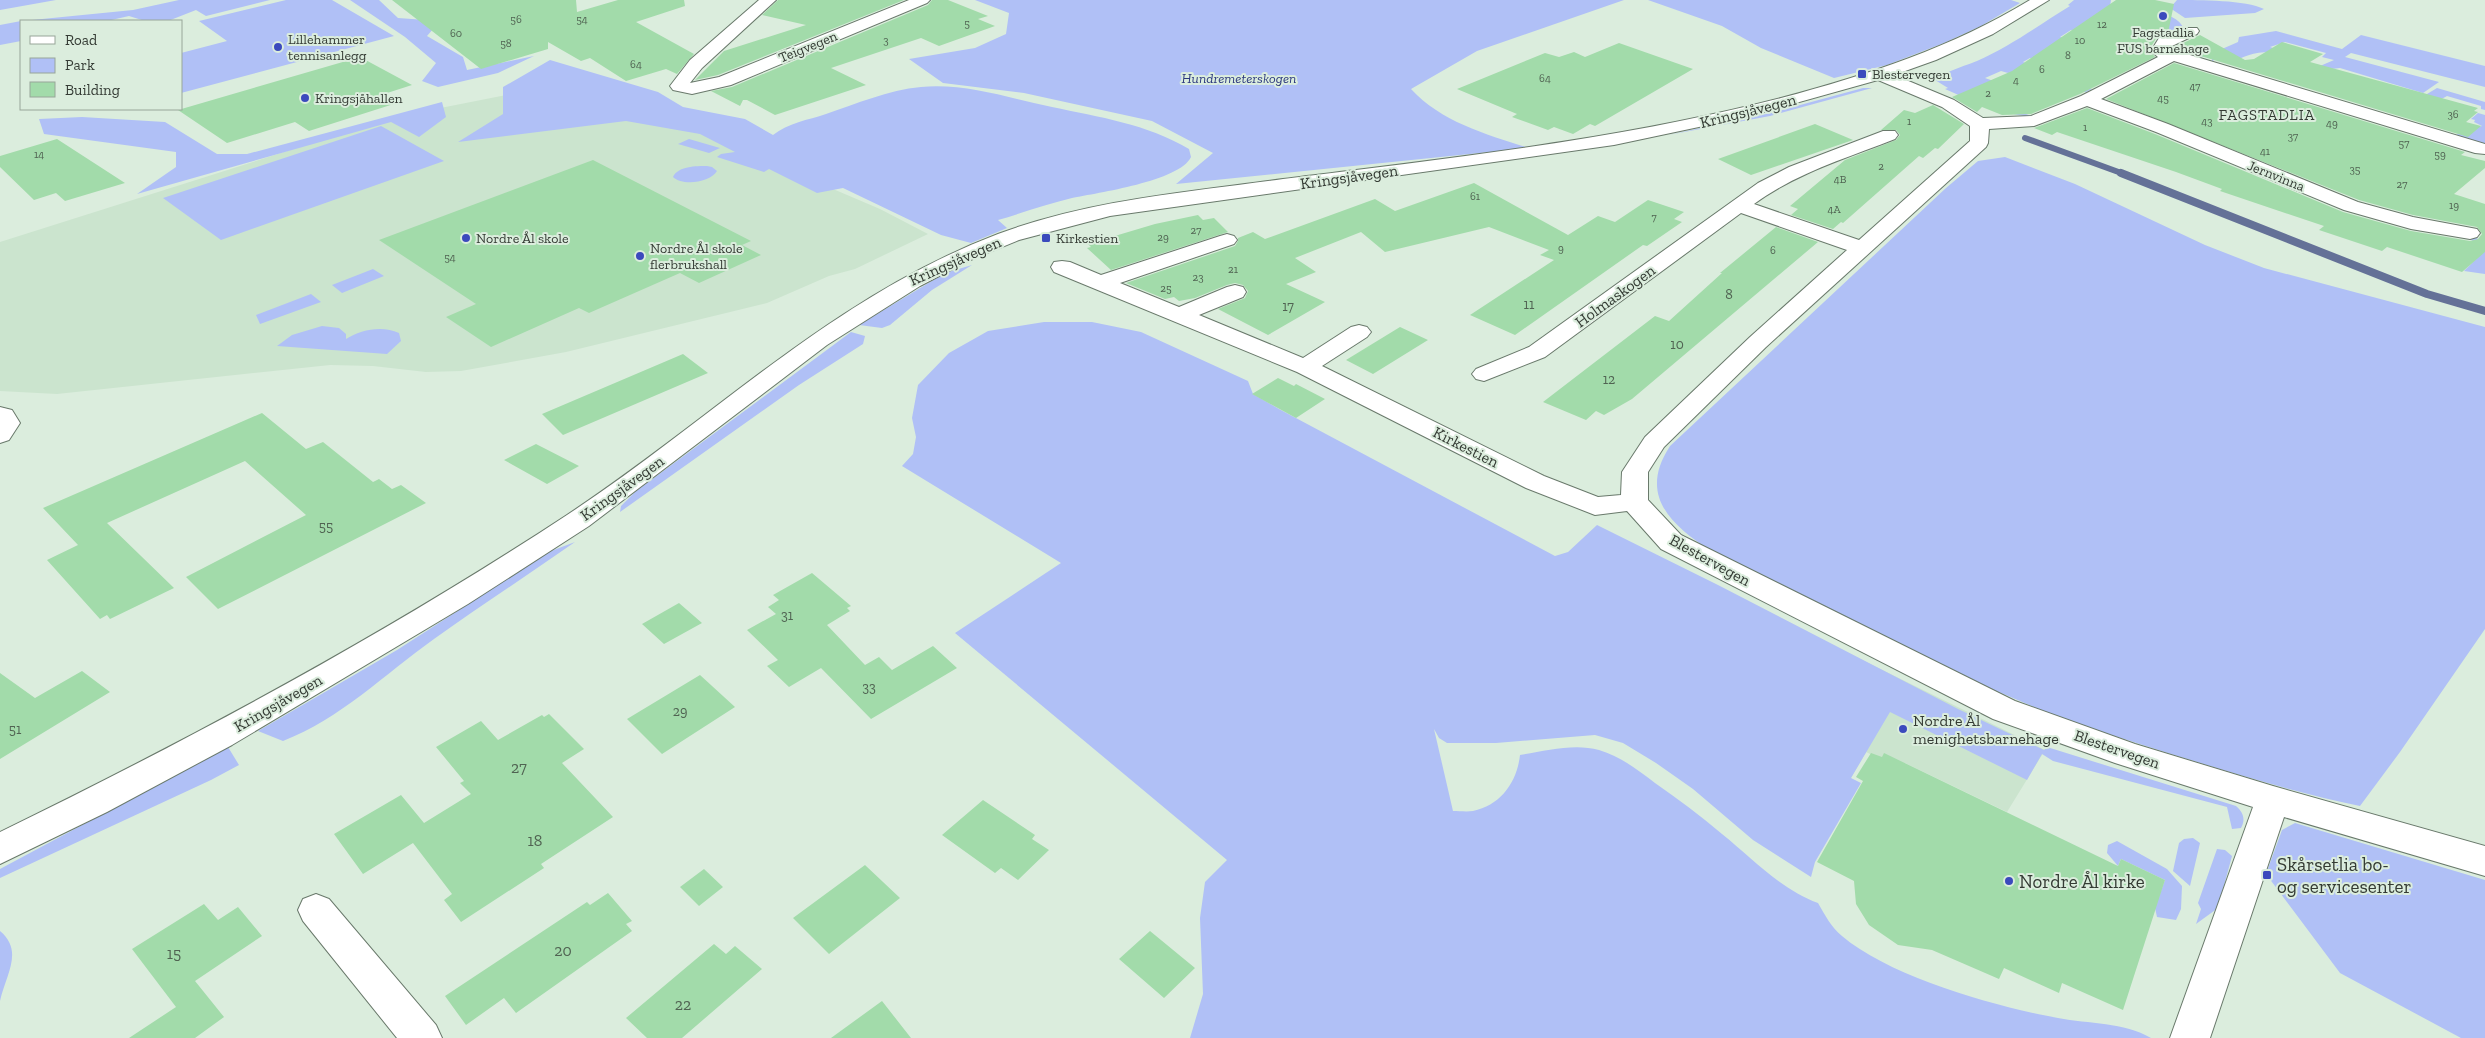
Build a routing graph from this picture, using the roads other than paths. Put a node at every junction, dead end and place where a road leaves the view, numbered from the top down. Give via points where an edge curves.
1 (768, 0) edge
2 (922, 0) edge
3 (2041, 0) edge
4 (2192, 31) dead end
5 (2170, 54) junction
6 (1880, 75) junction
7 (2086, 100) junction
8 (1978, 124) junction
9 (1889, 135) dead end
10 (2482, 149) dead end
11 (1739, 206) junction
12 (2470, 233) dead end
13 (1227, 240) dead end
14 (1861, 248) junction
15 (1062, 267) dead end
16 (1099, 282) junction
17 (1235, 292) dead end
18 (1178, 316) junction
19 (1359, 332) dead end
20 (1304, 367) junction
21 (1484, 374) dead end
22 (0, 414) edge
23 (0, 435) edge
24 (1634, 502) junction
25 (2273, 800) junction
26 (0, 849) edge
27 (2485, 861) edge
28 (316, 910) dead end
29 (422, 1038) edge
30 (2190, 1038) edge

1 - 2 street, Teigvegen via 696,64 679,86 692,89 724,81
3 - 6 street, Kringsjåvegen via 1975,38
4 - 5 street via 2165,42
5 - 7 street
5 - 10 street
6 - 8 street via 1961,110
6 - 26 street, Kringsjåvegen via 1767,108 1648,133 1544,151 1137,205 1057,222 974,251 918,276 847,319 584,517 394,635 247,722
7 - 8 street via 2034,121
7 - 12 street, Jernvinna via 2351,206 2411,223
8 - 14 street via 1979,143
9 - 11 street, Holmaskogen via 1796,171 1765,187
11 - 14 street
11 - 21 street, Holmaskogen via 1537,352
13 - 16 street
14 - 24 street via 1654,442 1635,472
15 - 16 street, Kirkestien
16 - 18 street, Kirkestien
17 - 18 street
18 - 20 street, Kirkestien
19 - 20 street
20 - 24 street, Kirkestien via 1535,482 1595,506
22 - 23 street via 4,415 7,423
24 - 25 street, Blestervegen via 1670,542 2004,710
25 - 27 street, Blestervegen
25 - 30 street
28 - 29 street

